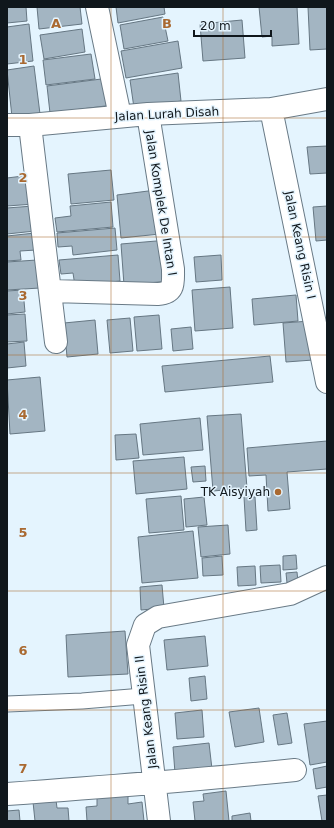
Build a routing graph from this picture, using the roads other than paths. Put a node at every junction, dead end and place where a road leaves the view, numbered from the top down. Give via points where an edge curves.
1 (97, 7) edge
2 (327, 99) edge
3 (271, 110) junction
4 (148, 114) junction
5 (120, 116) junction
6 (7, 125) edge
7 (30, 125) junction
8 (51, 291) junction
9 (56, 342) dead end
10 (327, 382) edge
11 (327, 578) edge
12 (144, 696) junction
13 (7, 704) edge
14 (295, 770) dead end
15 (154, 782) junction
16 (7, 794) edge
17 (160, 821) edge

1 - 5 street
2 - 3 street, Jalan Lurah Disah
3 - 4 street, Jalan Lurah Disah
3 - 10 street, Jalan Keang Risin I
4 - 5 street, Jalan Lurah Disah
4 - 8 street, Jalan Komplek De Intan I via 173,269 172,287 165,294
5 - 7 street, Jalan Lurah Disah
6 - 7 street, Jalan Lurah Disah
7 - 8 street
8 - 9 street
11 - 12 street, Jalan Keang Risin II via 290,594 158,617 144,625 138,645
12 - 13 lane
12 - 15 street, Jalan Keang Risin II
14 - 15 street
15 - 16 street
15 - 17 street, Jalan Keang Risin II

